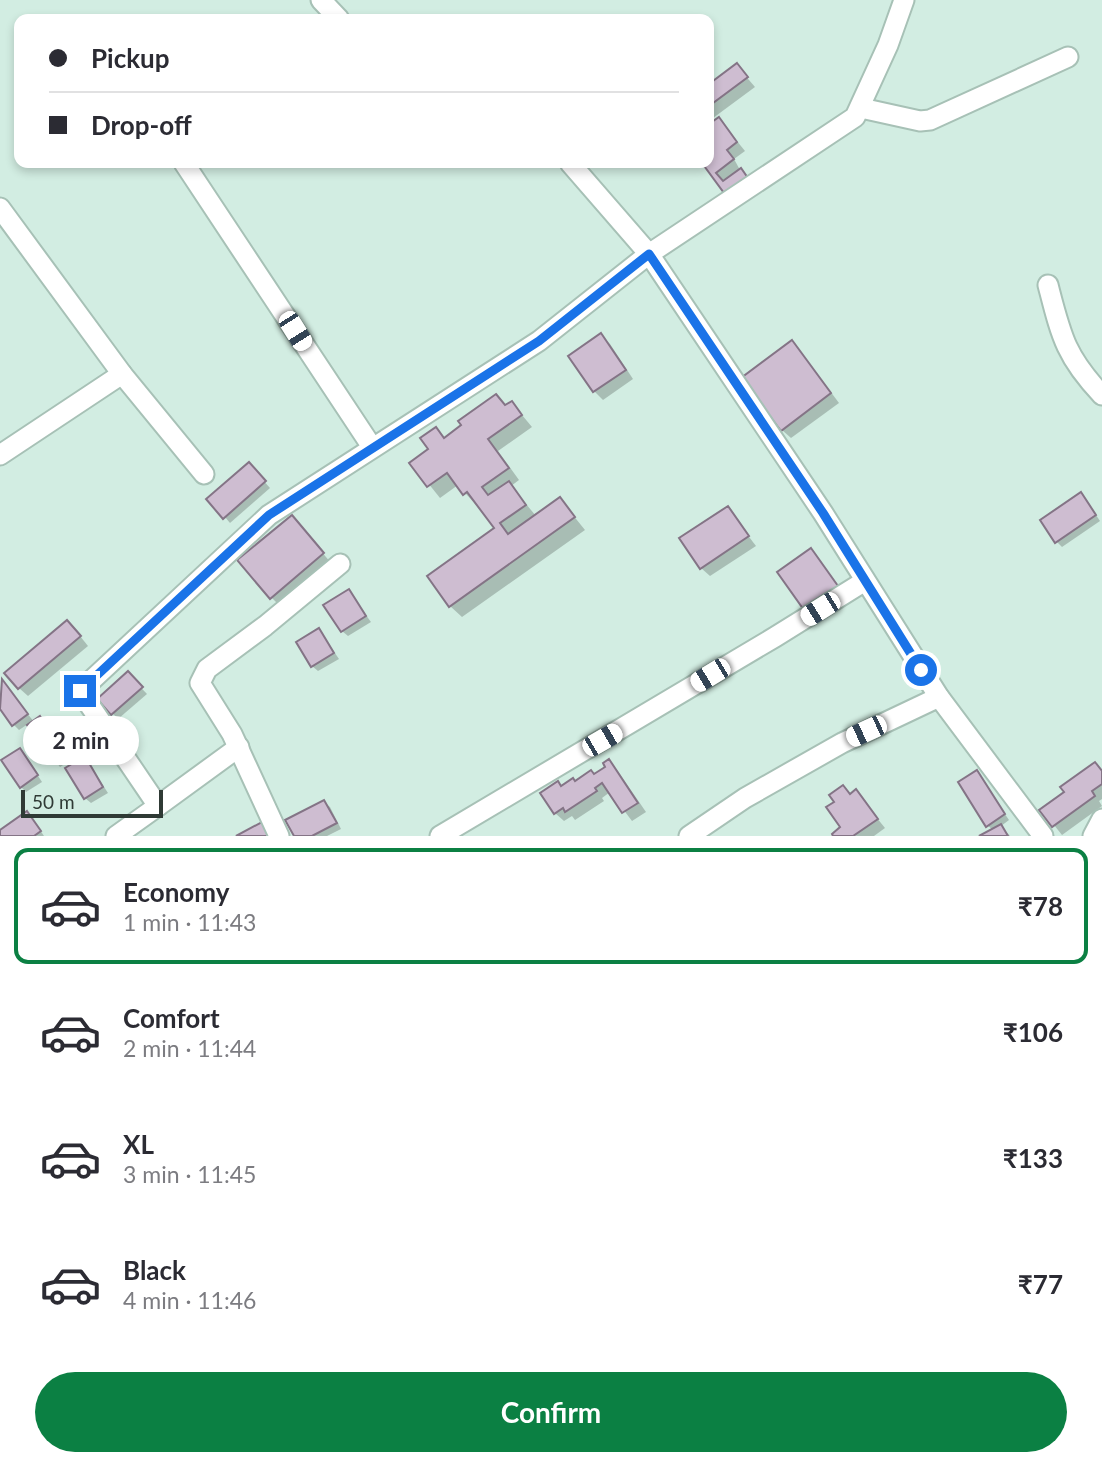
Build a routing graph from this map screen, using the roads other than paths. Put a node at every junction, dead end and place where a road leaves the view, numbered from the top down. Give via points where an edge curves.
1 (321, 0) edge
2 (904, 0) edge
3 (334, 14) edge
4 (1068, 57) dead end
5 (861, 108) junction
6 (187, 168) edge
7 (574, 168) edge
8 (0, 208) edge
9 (649, 254) junction
10 (1048, 285) dead end
11 (122, 374) junction
12 (1102, 395) edge
13 (372, 447) junction
14 (0, 455) edge
15 (204, 474) dead end
16 (340, 564) dead end
17 (865, 581) junction
18 (939, 697) junction
19 (239, 747) junction
20 (158, 806) junction
21 (1102, 819) edge
22 (116, 836) edge
23 (279, 836) edge
24 (440, 836) edge
25 (689, 836) edge
26 (1044, 836) edge
27 (1093, 836) edge

1 - 3 street
2 - 5 street
4 - 5 street via 930,120
5 - 9 street via 855,117
6 - 13 street
7 - 9 street
8 - 11 street
9 - 13 street via 539,341
9 - 17 street
10 - 12 street via 1067,350
11 - 14 street
11 - 15 street
13 - 20 street via 269,515 80,691
16 - 19 street via 202,677 202,689
17 - 18 street
17 - 24 street
18 - 25 street via 842,743
18 - 26 street
19 - 20 street
19 - 23 street
20 - 22 street
21 - 27 street

